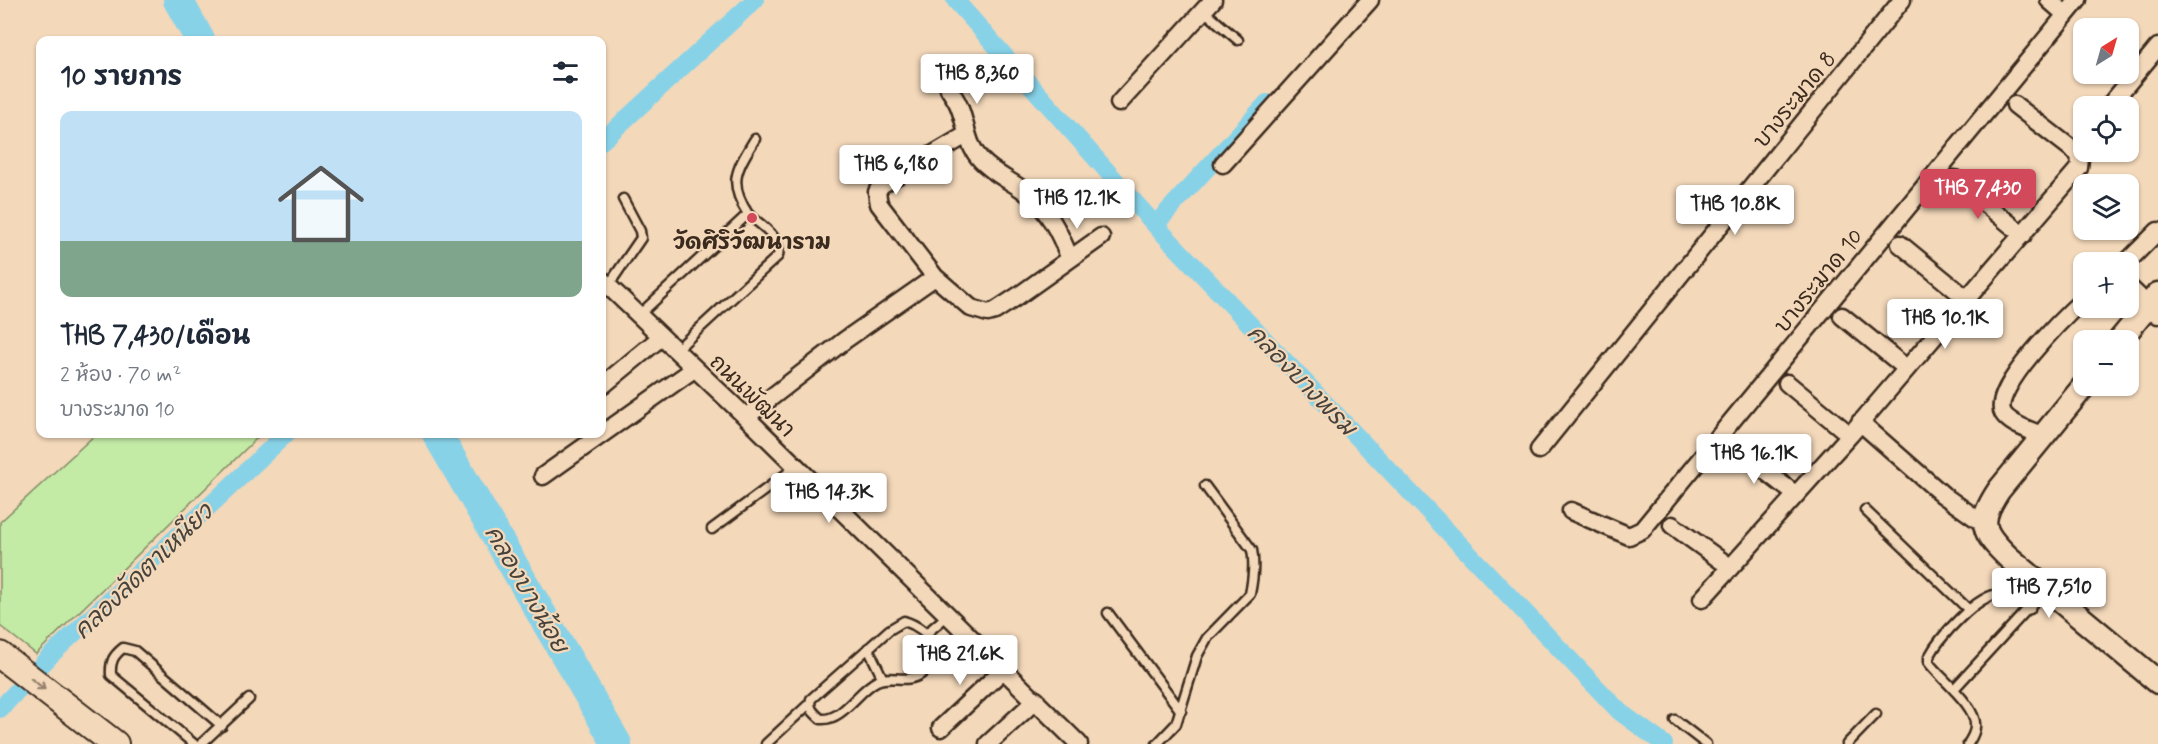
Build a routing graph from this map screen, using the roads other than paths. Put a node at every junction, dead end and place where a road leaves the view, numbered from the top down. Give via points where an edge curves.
1 (1370, 0) edge
2 (1902, 0) edge
3 (2049, 0) edge
4 (2078, 0) edge
5 (1209, 5) edge
6 (2065, 14) junction
7 (1238, 40) dead end
8 (2158, 47) edge
9 (949, 88) dead end
10 (2117, 96) edge
11 (1119, 103) dead end
12 (2015, 105) dead end
13 (966, 135) junction
14 (755, 139) dead end
15 (1223, 164) dead end
16 (1955, 179) dead end
17 (623, 199) dead end
18 (748, 214) junction
19 (2158, 231) edge
20 (2023, 235) junction
21 (1101, 237) dead end
22 (1900, 243) dead end
23 (2137, 252) edge
24 (1070, 259) junction
25 (935, 277) junction
26 (606, 282) edge
27 (606, 284) edge
28 (2139, 294) edge
29 (1967, 299) junction
30 (2155, 305) edge
31 (2073, 309) edge
32 (639, 315) junction
33 (1842, 316) dead end
34 (2130, 330) edge
35 (660, 338) junction
36 (674, 351) junction
37 (1906, 368) junction
38 (694, 369) junction
39 (606, 383) edge
40 (1787, 383) dead end
41 (2076, 396) edge
42 (746, 417) junction
43 (1855, 428) junction
44 (606, 431) edge
45 (2043, 436) junction
46 (597, 438) edge
47 (1734, 447) dead end
48 (1539, 450) dead end
49 (796, 467) junction
50 (543, 476) dead end
51 (1205, 486) dead end
52 (1795, 494) junction
53 (1865, 510) dead end
54 (1571, 511) dead end
55 (1984, 524) junction
56 (1672, 525) dead end
57 (711, 529) dead end
58 (1730, 567) junction
59 (2046, 590) junction
60 (1702, 599) dead end
61 (2030, 609) junction
62 (1968, 610) junction
63 (1108, 613) dead end
64 (948, 615) junction
65 (927, 633) junction
66 (868, 648) junction
67 (0, 655) edge
68 (1004, 669) junction
69 (883, 679) junction
70 (2158, 682) edge
71 (1954, 689) junction
72 (249, 699) dead end
73 (1036, 700) junction
74 (809, 704) junction
75 (1181, 711) junction
76 (1876, 714) dead end
77 (1675, 720) dead end
78 (222, 726) junction
79 (941, 728) dead end
80 (115, 744) edge
81 (194, 744) edge
82 (201, 744) edge
83 (766, 744) edge
84 (988, 744) edge
85 (1079, 744) edge
86 (1157, 744) edge
87 (1706, 744) edge
88 (1847, 744) edge
89 (1968, 744) edge

1 - 15 street
2 - 48 street, บางระมาด 8
3 - 6 street
4 - 6 street, บางระมาด 10
5 - 7 lane
5 - 11 street
6 - 54 street, บางระมาด 10 via 1642,530 1629,536
8 - 10 street
9 - 13 street via 960,107
12 - 20 street via 2077,153 2080,163 2071,180
13 - 24 street via 981,160 1044,208
13 - 25 street via 881,185 877,192 879,204
14 - 18 lane via 736,172 738,199
16 - 20 street
17 - 26 lane via 641,238
18 - 32 lane
18 - 36 lane via 777,240 778,256
19 - 23 street
20 - 29 street
21 - 24 street
22 - 29 street
24 - 25 street via 988,313 971,308
25 - 42 street
27 - 32 street, ถนนพัฒนา
28 - 30 street
29 - 37 street
30 - 34 street
31 - 45 street via 2030,356 2001,400 2001,410 2010,420
32 - 35 street, ถนนพัฒนา
33 - 37 street
35 - 36 street, ถนนพัฒนา
35 - 39 street
36 - 38 street, ถนนพัฒนา
37 - 43 street
38 - 42 street, ถนนพัฒนา
38 - 44 street
40 - 43 street
41 - 45 street
42 - 49 street, ถนนพัฒนา
43 - 52 street
43 - 55 street
45 - 55 street via 1989,505
46 - 50 street
47 - 52 street
49 - 57 lane
49 - 64 street, ถนนพัฒนา
51 - 75 lane via 1252,550 1253,577 1250,594 1207,638 1197,656
52 - 58 street
53 - 62 lane
55 - 59 street via 1989,539
56 - 58 street
58 - 60 street
59 - 61 lane
59 - 70 street
61 - 62 lane via 2003,593 1991,595
61 - 71 lane
62 - 71 lane via 1929,657 1934,670
63 - 75 lane
64 - 65 lane
64 - 68 street, ถนนพัฒนา
65 - 66 lane via 904,621
65 - 69 lane via 936,649 927,669 910,678
66 - 69 lane
66 - 74 lane via 814,695
67 -> 80 main road
68 - 73 street, ถนนพัฒนา
68 - 79 street
69 - 74 lane via 826,720
71 - 89 lane via 1974,717 1976,725
72 - 78 lane
73 - 84 street
73 - 85 street, ถนนพัฒนา
74 - 83 lane
75 - 86 lane via 1176,724
76 - 88 lane
77 - 87 lane
78 - 81 lane via 135,651 123,648 110,664 111,675
78 - 82 lane

